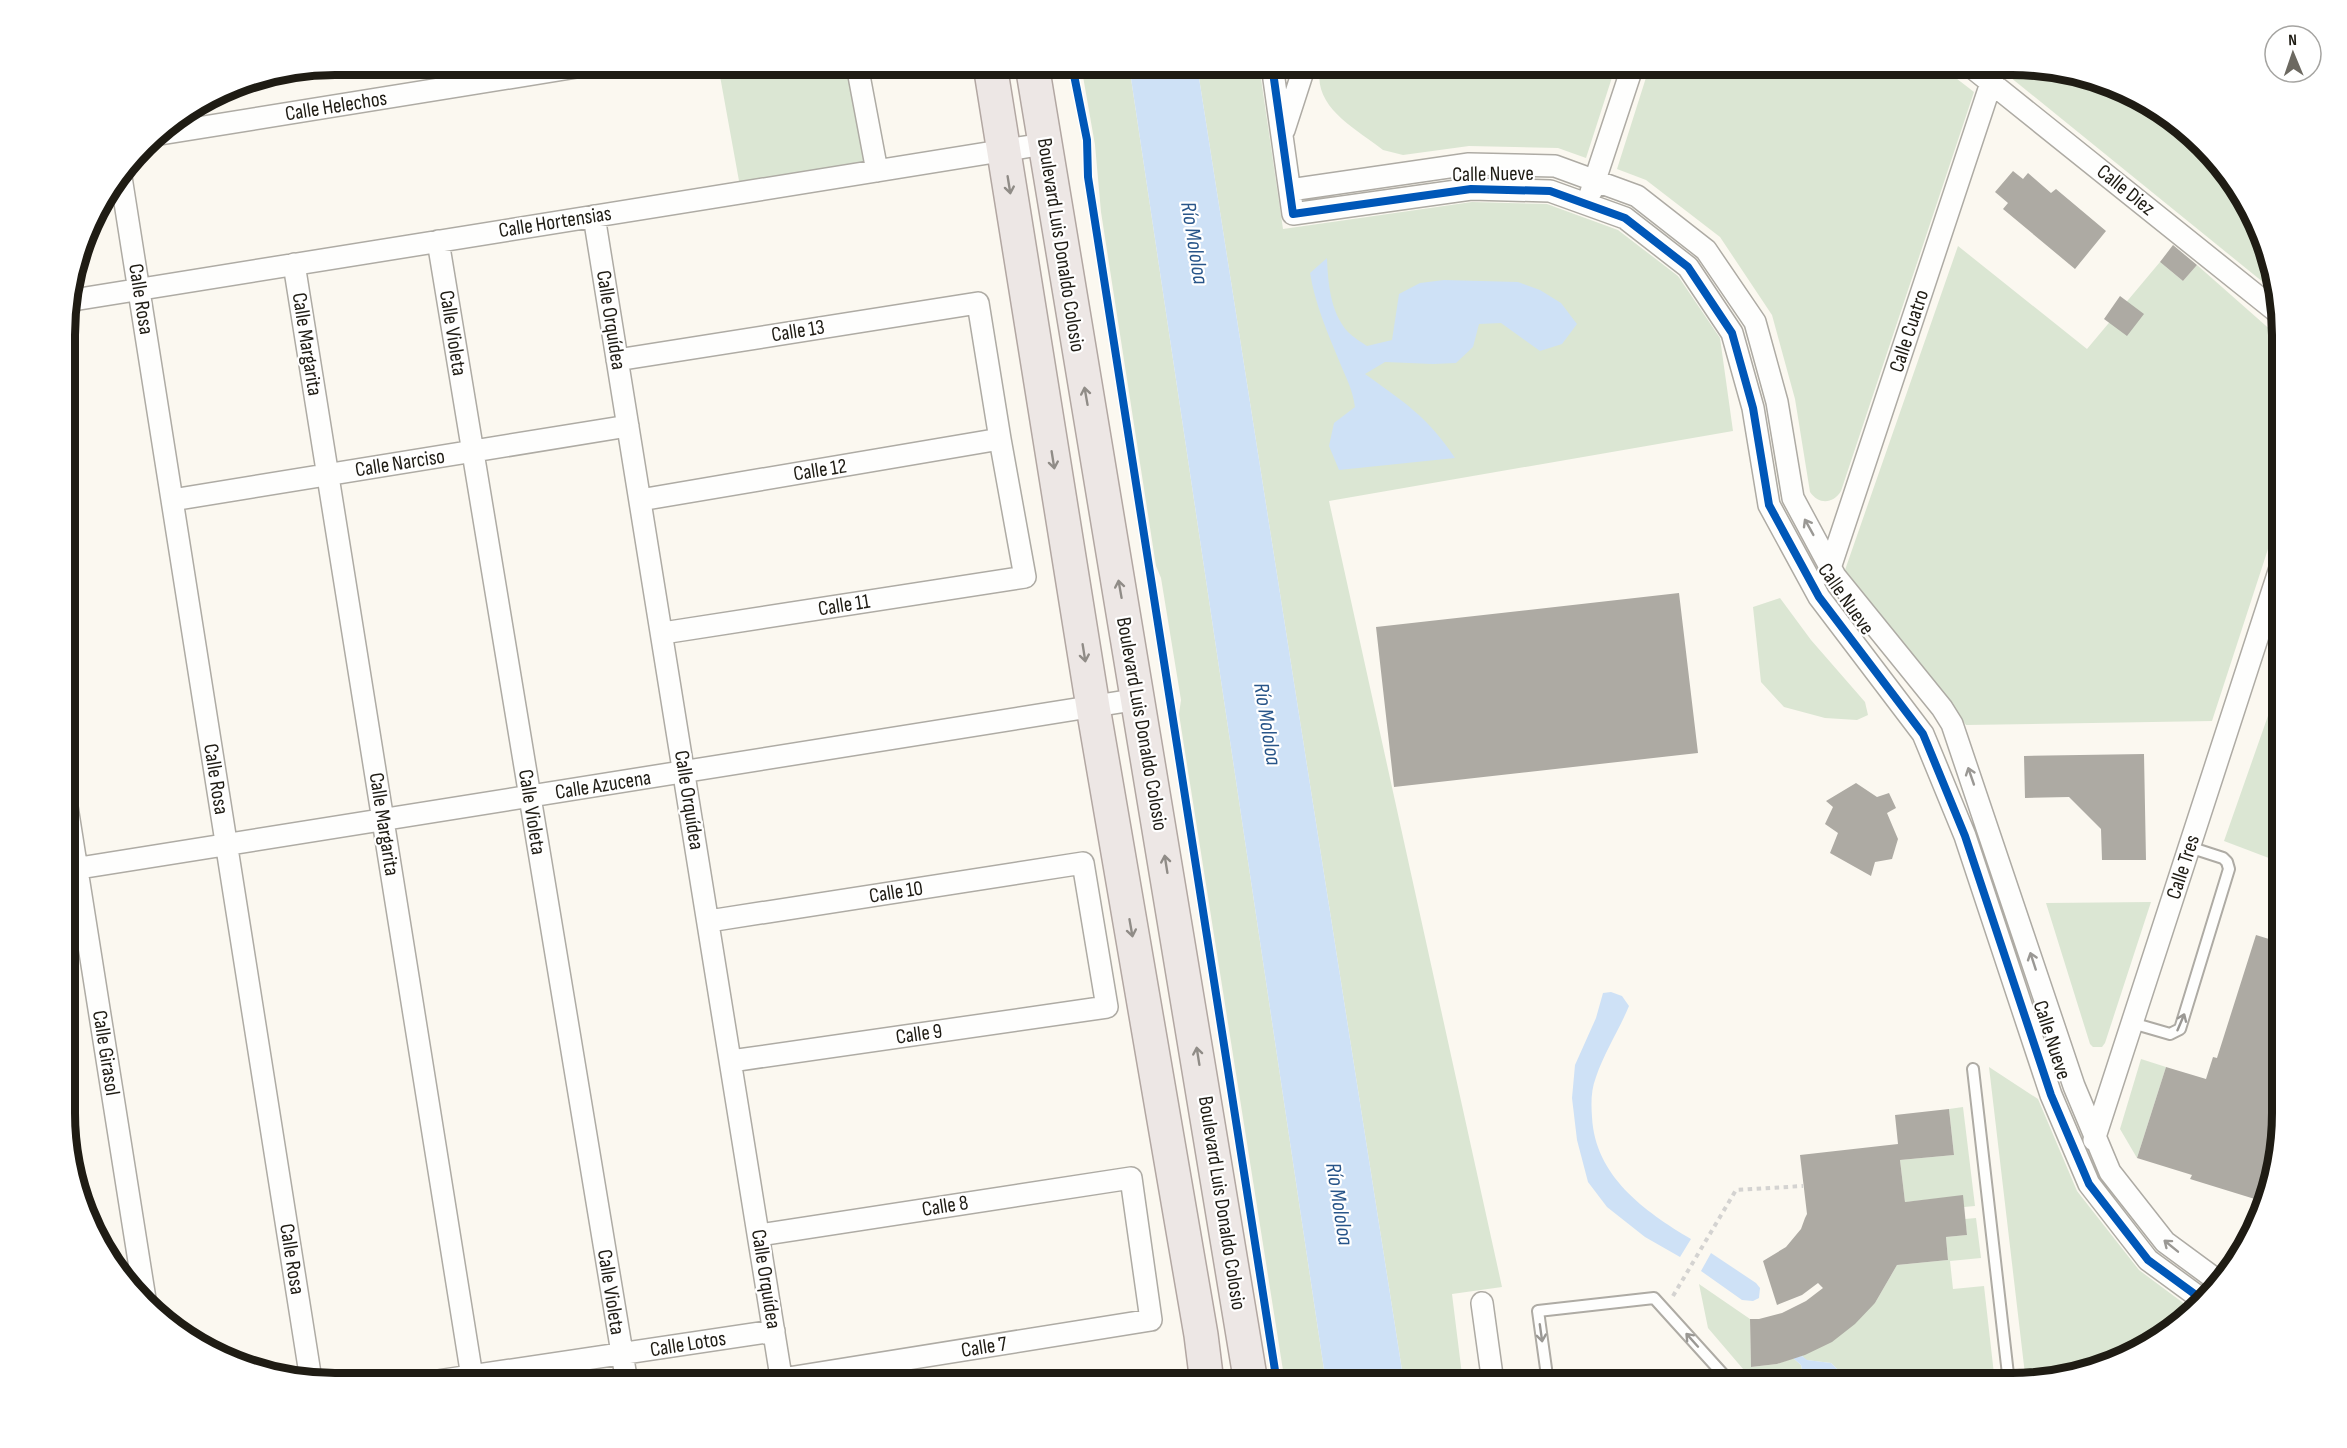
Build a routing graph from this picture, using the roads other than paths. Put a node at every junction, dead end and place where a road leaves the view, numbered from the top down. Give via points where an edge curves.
1 (447, 75) edge
2 (522, 75) edge
3 (859, 75) edge
4 (992, 75) edge
5 (1034, 75) edge
6 (1274, 75) edge
7 (1301, 75) edge
8 (1629, 75) edge
9 (1993, 75) edge
10 (1996, 75) edge
11 (449, 87) junction
12 (173, 132) edge
13 (1282, 136) junction
14 (1044, 144) junction
15 (1004, 150) junction
16 (877, 171) junction
17 (1595, 181) junction
18 (122, 186) edge
19 (1290, 190) junction
20 (1587, 204) junction
21 (594, 216) junction
22 (438, 241) junction
23 (294, 264) junction
24 (139, 289) junction
25 (77, 299) edge
26 (2270, 306) edge
27 (1076, 340) junction
28 (617, 360) junction
29 (628, 426) junction
30 (1000, 440) junction
31 (473, 452) junction
32 (328, 475) junction
33 (172, 500) junction
34 (640, 500) junction
35 (1831, 568) junction
36 (2272, 593) edge
37 (1819, 597) junction
38 (663, 633) junction
39 (1139, 699) junction
40 (1093, 707) junction
41 (684, 773) junction
42 (530, 797) junction
43 (383, 820) junction
44 (227, 844) junction
45 (2189, 847) junction
46 (75, 869) edge
47 (75, 887) edge
48 (709, 921) junction
49 (1107, 1007) joint
50 (2132, 1023) junction
51 (731, 1061) junction
52 (1973, 1070) dead end
53 (2095, 1136) junction
54 (2083, 1172) junction
55 (759, 1235) junction
56 (2213, 1278) edge
57 (143, 1289) edge
58 (2197, 1296) edge
59 (1482, 1303) dead end
60 (1151, 1320) joint
61 (774, 1331) junction
62 (622, 1354) junction
63 (310, 1372) edge
64 (472, 1373) edge
65 (513, 1373) edge
66 (625, 1373) edge
67 (781, 1373) edge
68 (830, 1373) edge
69 (1206, 1373) edge
70 (1249, 1373) edge
71 (1492, 1373) edge
72 (1547, 1373) edge
73 (1722, 1373) edge
74 (2008, 1373) edge

1 - 11 street
2 - 11 street, Calle Helechos
3 - 16 street
4 - 15 main road, Boulevard Luis Donaldo Colosio
5 - 14 main road, Boulevard Luis Donaldo Colosio
6 - 13 street
7 - 13 street
8 - 17 street
9 - 35 street, Calle Cuatro
10 - 26 street, Calle Diez
11 - 12 street, Calle Helechos
13 - 19 street
14 - 15 street, Calle Hortensias
14 - 27 main road, Boulevard Luis Donaldo Colosio
15 - 16 street, Calle Hortensias
15 - 27 main road via 1030,163 1058,315
15 -> 40 main road, Boulevard Luis Donaldo Colosio
16 - 21 street, Calle Hortensias
17 - 19 street, Calle Nueve via 1555,166 1469,164
17 - 20 street
35 -> 17 street, Calle Nueve via 1793,498 1777,402 1755,322 1706,250 1637,196
18 - 24 street, Calle Rosa
19 - 20 street, Calle Nueve via 1293,214 1471,189 1550,191
20 - 37 street, Calle Nueve via 1625,218 1688,267 1732,333 1753,408 1769,505
21 - 22 street, Calle Hortensias
21 - 28 street, Calle Orquídea
22 - 23 street, Calle Hortensias
22 - 31 street, Calle Violeta
23 - 24 street, Calle Hortensias
23 - 32 street, Calle Margarita
24 - 25 street, Calle Hortensias
24 - 33 street, Calle Rosa
39 -> 27 main road, Boulevard Luis Donaldo Colosio
28 - 29 street, Calle Orquídea
28 - 30 street, Calle 13 via 978,303
29 - 31 street, Calle Narciso
29 - 34 street, Calle Orquídea
30 - 34 street, Calle 12
30 - 38 street, Calle 11 via 1025,577
31 - 32 street, Calle Narciso
31 - 42 street, Calle Violeta
32 - 33 street, Calle Narciso
32 - 43 street, Calle Margarita
33 - 44 street, Calle Rosa
34 - 38 street, Calle Orquídea
35 - 37 street, Calle Cuatro
53 -> 35 street, Calle Nueve via 2074,1086 1952,724
36 - 45 street, Calle Tres
37 - 54 street, Calle Nueve via 1923,734 1965,836 2050,1095
38 - 41 street, Calle Orquídea
39 - 40 street, Calle Azucena
70 -> 39 main road, Boulevard Luis Donaldo Colosio
40 - 41 street, Calle Azucena
40 -> 69 main road, Boulevard Luis Donaldo Colosio
41 - 42 street, Calle Azucena
41 - 48 street, Calle Orquídea
42 - 43 street, Calle Azucena
42 - 62 street, Calle Violeta
43 - 44 street, Calle Azucena
43 - 64 street, Calle Margarita
44 - 46 street, Calle Azucena
44 - 63 street, Calle Rosa
45 - 50 street, Calle Tres
50 -> 45 lane via 2170,1034 2180,1029 2229,869 2223,858
47 - 57 street, Calle Girasol
48 - 49 street, Calle 10 via 1083,863
48 - 51 street, Calle Orquídea
49 - 51 street, Calle 9
50 - 53 street, Calle Tres
51 - 55 street, Calle Orquídea
52 - 74 lane
53 - 54 street, Calle Tres
56 -> 53 street, Calle Nueve via 2165,1242 2110,1172
54 - 58 street, Calle Nueve via 2148,1260
55 - 60 street, Calle 8 via 1131,1178
55 - 61 street, Calle Orquídea
59 - 71 street
60 - 68 street, Calle 7
61 - 62 street, Calle Lotos
61 - 67 street, Calle Orquídea
62 - 65 street, Calle Lotos
62 - 66 street, Calle Violeta
73 -> 72 lane via 1654,1298 1538,1311

